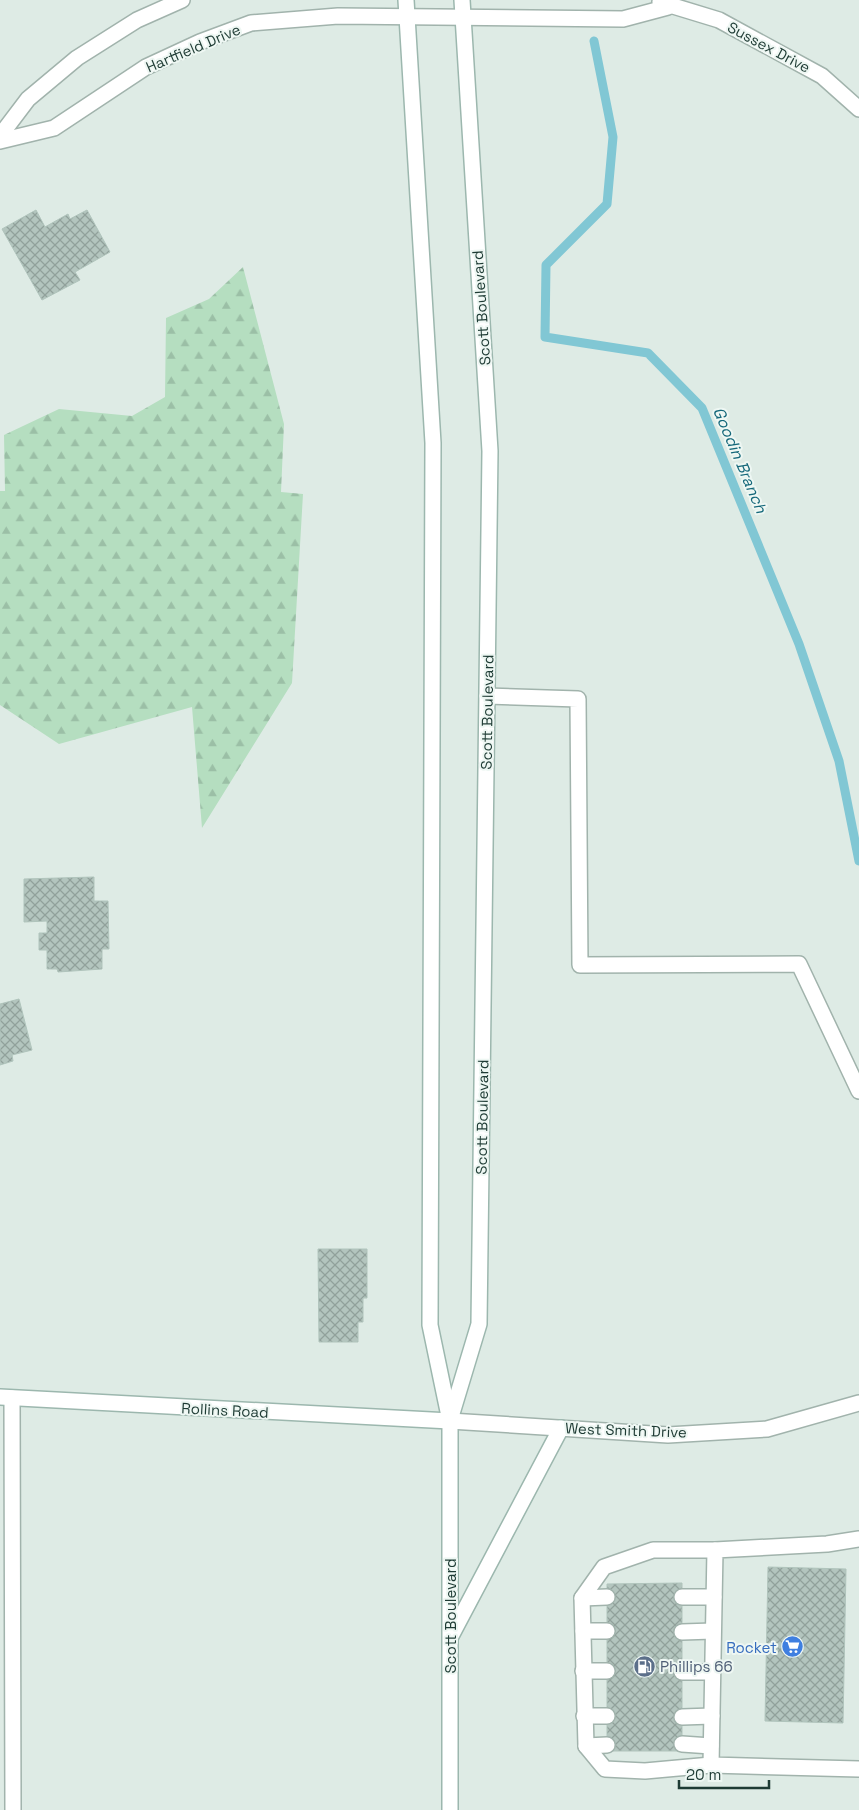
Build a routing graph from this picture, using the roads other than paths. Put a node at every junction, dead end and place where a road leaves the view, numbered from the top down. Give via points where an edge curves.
1 (182, 0) edge
2 (406, 0) edge
3 (462, 0) edge
4 (662, 3) edge
5 (407, 17) junction
6 (464, 18) junction
7 (859, 109) edge
8 (0, 136) edge
9 (0, 141) edge
10 (487, 696) junction
11 (859, 1090) edge
12 (6, 1398) edge
13 (859, 1403) edge
14 (450, 1421) junction
15 (560, 1428) junction
16 (859, 1539) edge
17 (715, 1550) junction
18 (607, 1597) dead end
19 (682, 1597) dead end
20 (714, 1597) junction
21 (582, 1598) junction
22 (583, 1631) junction
23 (607, 1631) dead end
24 (713, 1631) junction
25 (682, 1632) dead end
26 (450, 1637) junction
27 (607, 1670) dead end
28 (583, 1671) junction
29 (682, 1672) dead end
30 (712, 1672) junction
31 (584, 1716) junction
32 (607, 1716) dead end
33 (712, 1716) junction
34 (682, 1717) dead end
35 (682, 1744) dead end
36 (607, 1745) dead end
37 (586, 1746) junction
38 (711, 1746) junction
39 (710, 1764) junction
40 (859, 1769) edge
41 (13, 1810) edge
42 (450, 1810) edge

1 - 8 main road via 137,20 77,58 28,98
2 - 5 main road, Scott Boulevard
3 - 6 main road, Scott Boulevard
4 - 6 main road, Sussex Drive via 623,19
4 - 7 main road, Sussex Drive via 719,20 814,71
5 - 6 main road, Hartfield Drive
5 - 9 main road, Hartfield Drive via 338,16 251,23 146,67 54,128
5 - 14 main road, Scott Boulevard via 433,443 430,1325
6 - 10 main road, Scott Boulevard via 490,451
10 - 11 main road via 578,699 580,965 799,964
10 - 14 main road, Scott Boulevard via 479,1324
12 - 14 main road, Rollins Road
12 - 41 main road
13 - 15 main road, West Smith Drive via 767,1429 668,1434
14 - 15 main road, West Smith Drive
14 - 26 main road, Scott Boulevard
15 - 26 main road
16 - 17 main road via 827,1544
17 - 20 main road
17 - 21 main road via 653,1550 604,1567
18 - 21 main road
19 - 20 main road
20 - 24 main road
21 - 22 main road
22 - 23 main road
22 - 28 main road
24 - 25 main road
24 - 30 main road
26 - 42 main road, Scott Boulevard
27 - 28 main road
28 - 31 main road
29 - 30 main road
30 - 33 main road
31 - 32 main road
31 - 37 main road
33 - 34 main road
33 - 38 main road
35 - 38 main road
36 - 37 main road
37 - 39 main road via 605,1769 645,1771
38 - 39 main road
39 - 40 main road

